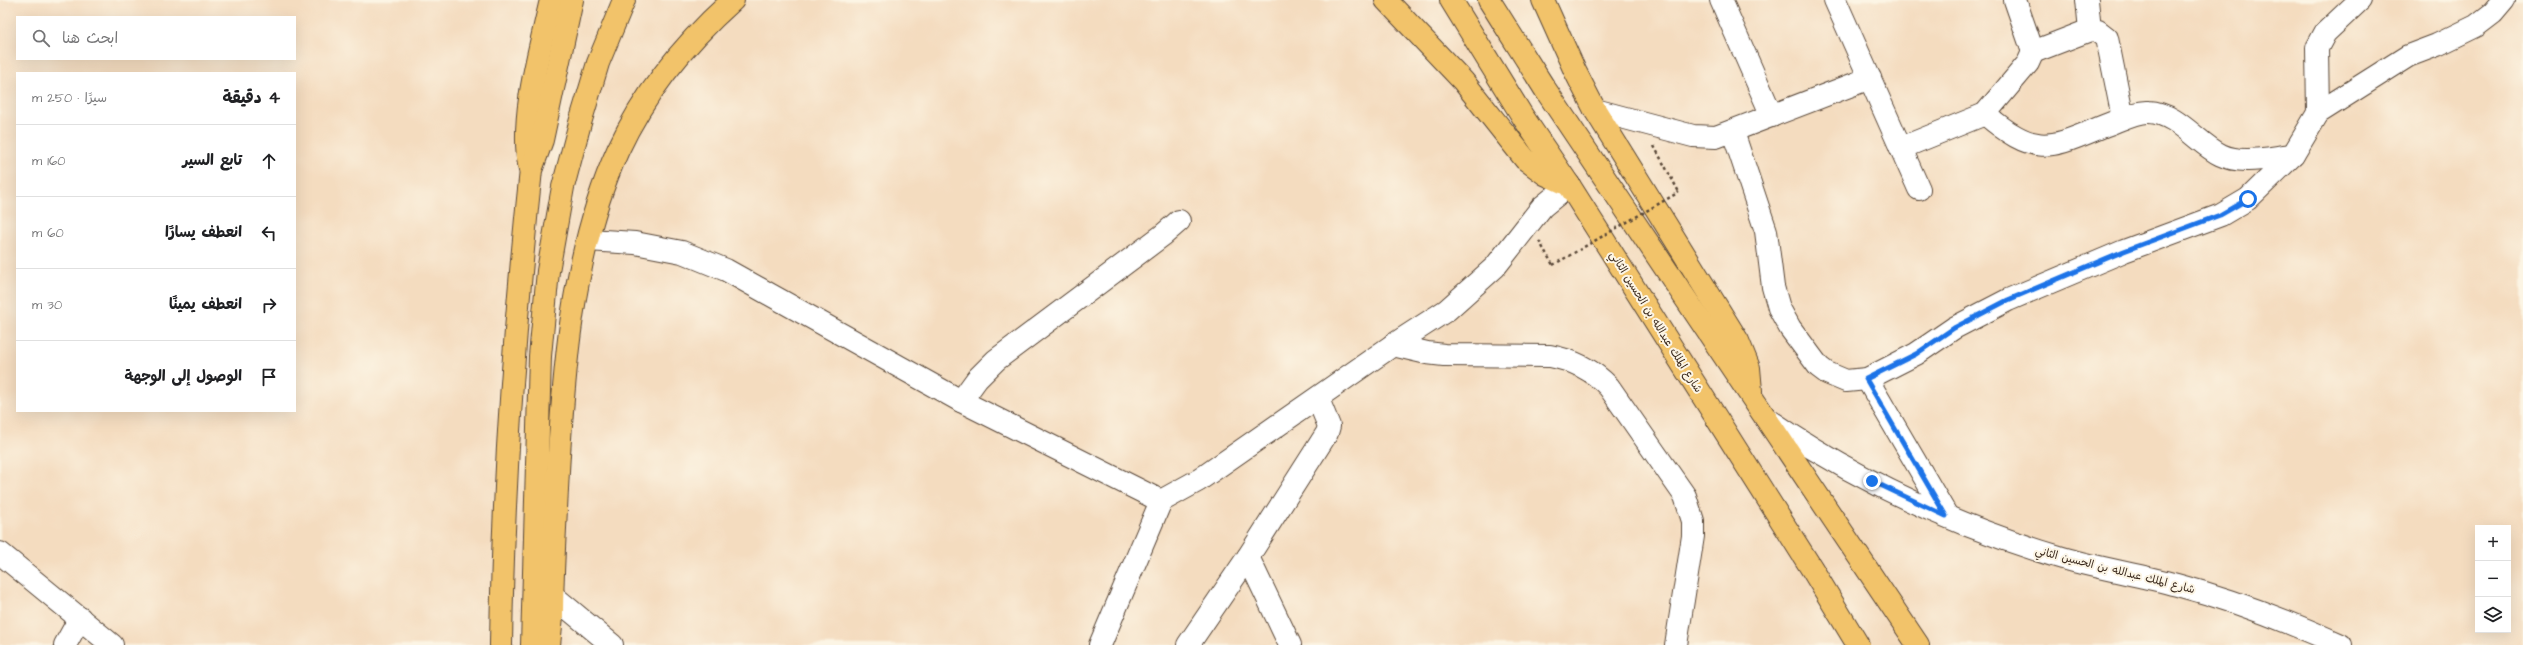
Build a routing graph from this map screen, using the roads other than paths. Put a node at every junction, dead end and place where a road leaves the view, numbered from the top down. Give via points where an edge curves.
1 (551, 0) edge
2 (572, 0) edge
3 (624, 0) edge
4 (733, 0) edge
5 (1386, 0) edge
6 (1451, 0) edge
7 (1489, 0) edge
8 (1543, 0) edge
9 (1721, 0) edge
10 (1835, 0) edge
11 (2014, 0) edge
12 (2087, 0) edge
13 (2360, 0) edge
14 (2504, 0) edge
15 (2090, 30) junction
16 (2032, 52) junction
17 (1870, 78) junction
18 (1595, 110) junction
19 (2318, 113) junction
20 (1985, 114) junction
21 (1772, 116) junction
22 (2124, 118) junction
23 (1733, 132) junction
24 (1901, 148) junction
25 (2293, 155) junction
26 (531, 170) junction
27 (1569, 185) junction
28 (1919, 189) dead end
29 (1179, 221) dead end
30 (588, 240) junction
31 (1393, 345) junction
32 (1866, 379) junction
33 (1751, 397) junction
34 (1318, 399) junction
35 (961, 401) junction
36 (1766, 418) junction
37 (1161, 501) junction
38 (1946, 516) junction
39 (0, 553) edge
40 (1248, 557) junction
41 (552, 596) junction
42 (80, 618) junction
43 (65, 645) edge
44 (112, 645) edge
45 (500, 645) edge
46 (532, 645) edge
47 (548, 645) edge
48 (612, 645) edge
49 (1100, 645) edge
50 (1188, 645) edge
51 (1290, 645) edge
52 (1676, 645) edge
53 (1858, 645) edge
54 (1918, 645) edge
55 (2341, 645) edge

1 - 26 highway via 526,126
2 - 26 highway via 543,135
3 - 46 highway via 598,63 580,123 563,187 548,271 540,356
4 - 30 highway via 670,66 633,121 615,158
5 - 27 highway via 1463,81 1526,159 1546,174
6 - 27 highway, شارع الملك عبدالله بن الحسين الثاني via 1519,111
7 - 33 highway, شارع الملك عبدالله بن الحسين الثاني via 1545,89
8 - 18 highway via 1571,64
9 - 21 street
10 - 17 street
11 - 16 street
12 - 15 street
13 - 19 street via 2325,33 2317,48
14 - 19 street via 2493,13 2476,26 2408,56
15 - 16 street
15 - 22 street via 2098,31 2107,38
16 - 20 street via 2028,63
17 - 21 street
17 - 24 street
18 - 23 street via 1693,136 1716,137
18 - 33 highway via 1738,341 1749,368
19 - 25 street
20 - 22 street via 2008,134 2023,142 2043,146 2058,144
20 - 24 street
21 - 23 street
22 - 25 street via 2146,112 2158,113 2221,155 2235,159
23 - 32 street via 1766,231 1773,287 1779,308 1790,328 1819,367 1846,382
24 - 28 street
25 - 32 street via 2248,199 2220,215 2124,251 2008,300 1954,328 1916,354
26 - 45 highway via 511,375
27 - 31 street via 1542,207 1499,262 1469,292 1430,323
27 - 53 highway, شارع الملك عبدالله بن الحسين الثاني
29 - 35 street via 996,360 977,379
30 - 35 street via 635,243 682,252 726,270
30 - 41 highway via 572,325 563,393
31 - 34 street
31 - 52 street via 1438,354 1550,356 1566,359 1596,374 1609,387 1685,496 1691,510 1693,536
32 - 38 street
33 - 36 highway, شارع الملك عبدالله بن الحسين الثاني
34 - 37 street via 1198,480
34 - 40 street via 1328,430
35 - 37 street
36 - 38 street, شارع الملك عبدالله بن الحسين الثاني via 1835,463
36 - 54 highway, شارع الملك عبدالله بن الحسين الثاني
37 - 49 street
38 - 55 street, شارع الملك عبدالله بن الحسين الثاني via 2057,557 2172,583 2225,599
39 - 42 street
40 - 50 street
40 - 51 street
41 - 47 highway
41 - 48 street
42 - 43 street
42 - 44 street

